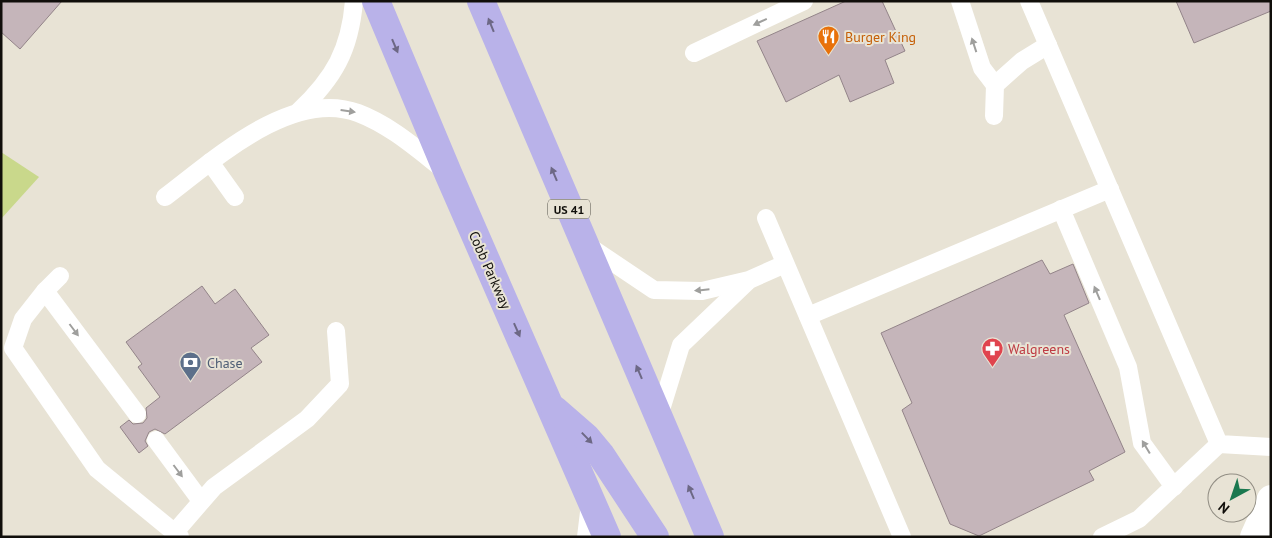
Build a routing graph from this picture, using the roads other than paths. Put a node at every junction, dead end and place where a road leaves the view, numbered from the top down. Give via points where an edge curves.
1 (354, 1) edge
2 (376, 1) edge
3 (481, 1) edge
4 (804, 1) edge
5 (960, 1) edge
6 (1029, 1) edge
7 (1048, 45) junction
8 (694, 53) dead end
9 (995, 85) junction
10 (299, 111) junction
11 (994, 116) dead end
12 (210, 162) junction
13 (448, 173) junction
14 (1110, 189) junction
15 (165, 197) dead end
16 (234, 197) dead end
17 (1061, 208) junction
18 (766, 218) dead end
19 (584, 243) junction
20 (785, 264) junction
21 (60, 276) dead end
22 (749, 280) junction
23 (45, 291) junction
24 (808, 316) junction
25 (336, 331) dead end
26 (550, 406) junction
27 (137, 414) dead end
28 (659, 416) junction
29 (156, 440) dead end
30 (1219, 444) junction
31 (1271, 447) edge
32 (1174, 487) junction
33 (590, 499) junction
34 (1271, 499) edge
35 (201, 501) junction
36 (178, 535) edge
37 (586, 537) edge
38 (607, 537) edge
39 (655, 537) edge
40 (710, 537) edge
41 (902, 537) edge
42 (1102, 537) edge
43 (1254, 537) edge

1 - 10 lane via 348,38 339,63 322,88
2 -> 13 main road, Cobb Parkway
19 -> 3 main road, US 41
4 -> 8 lane
9 -> 5 lane via 982,68
6 - 7 lane
7 - 9 lane via 1022,61
7 - 14 lane
9 - 11 lane
10 - 12 lane via 257,131
10 -> 13 lane via 328,108 356,112 381,124
12 - 15 lane
12 - 16 lane
13 -> 26 main road, Cobb Parkway
14 - 17 lane
14 - 30 lane
17 - 24 lane
32 -> 17 lane via 1142,442 1128,367
18 - 20 lane
22 -> 19 lane via 702,291 654,290
28 -> 19 main road, US 41
20 - 22 lane
20 - 24 lane
21 - 23 lane
22 - 28 lane via 681,346
23 -> 27 lane
23 - 36 lane via 23,319 14,348 97,469
24 - 41 lane
25 - 35 lane via 340,384 307,419 214,487
26 - 33 main road, Cobb Parkway
26 -> 39 main road via 586,437 601,455
40 -> 28 main road, US 41
29 -> 35 lane
30 - 31 lane
30 - 32 lane
32 - 42 lane via 1140,519
33 - 37 lane
33 - 38 main road, Cobb Parkway
34 - 43 street
35 - 36 lane

